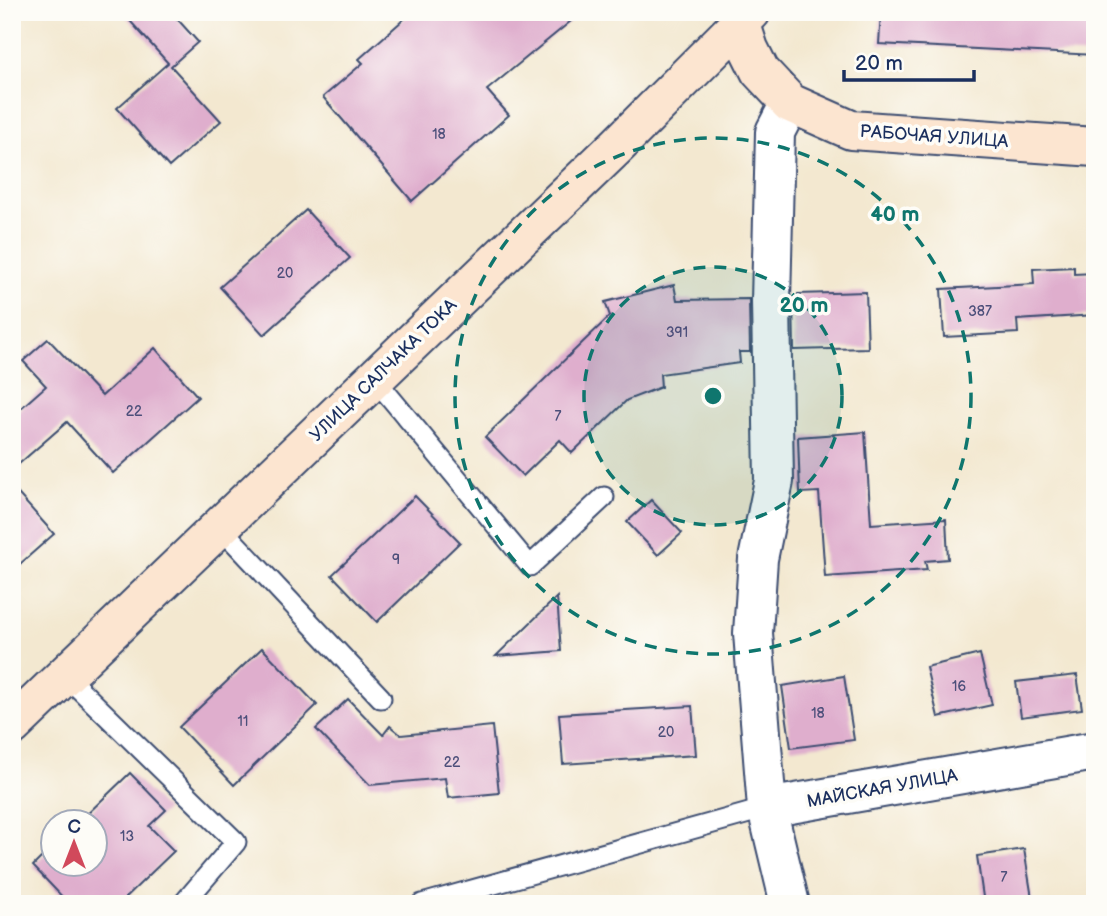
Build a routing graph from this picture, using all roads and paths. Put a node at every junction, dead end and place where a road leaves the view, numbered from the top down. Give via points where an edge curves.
1 (742, 16) edge
2 (790, 103) junction
3 (1095, 147) edge
4 (374, 378) junction
5 (604, 497) dead end
6 (219, 527) junction
7 (65, 675) junction
8 (381, 698) dead end
9 (12, 726) edge
10 (1095, 751) edge
11 (767, 808) junction
12 (183, 904) edge
13 (422, 904) edge
14 (790, 904) edge

1 - 2 main road, РАБОЧАЯ УЛИЦА via 760,71
1 - 4 main road, УЛИЦА САЛЧАКА ТОКА
2 - 3 main road, РАБОЧАЯ УЛИЦА via 851,130
2 - 11 street via 775,132 771,302 774,481 758,559 753,633
4 - 5 lane via 530,566
4 - 6 main road, УЛИЦА САЛЧАКА ТОКА
6 - 7 main road, УЛИЦА САЛЧАКА ТОКА
6 - 8 lane
7 - 9 main road, УЛИЦА САЛЧАКА ТОКА
7 - 12 lane via 236,842
10 - 11 street, МАЙСКАЯ УЛИЦА
11 - 13 lane
11 - 14 street

